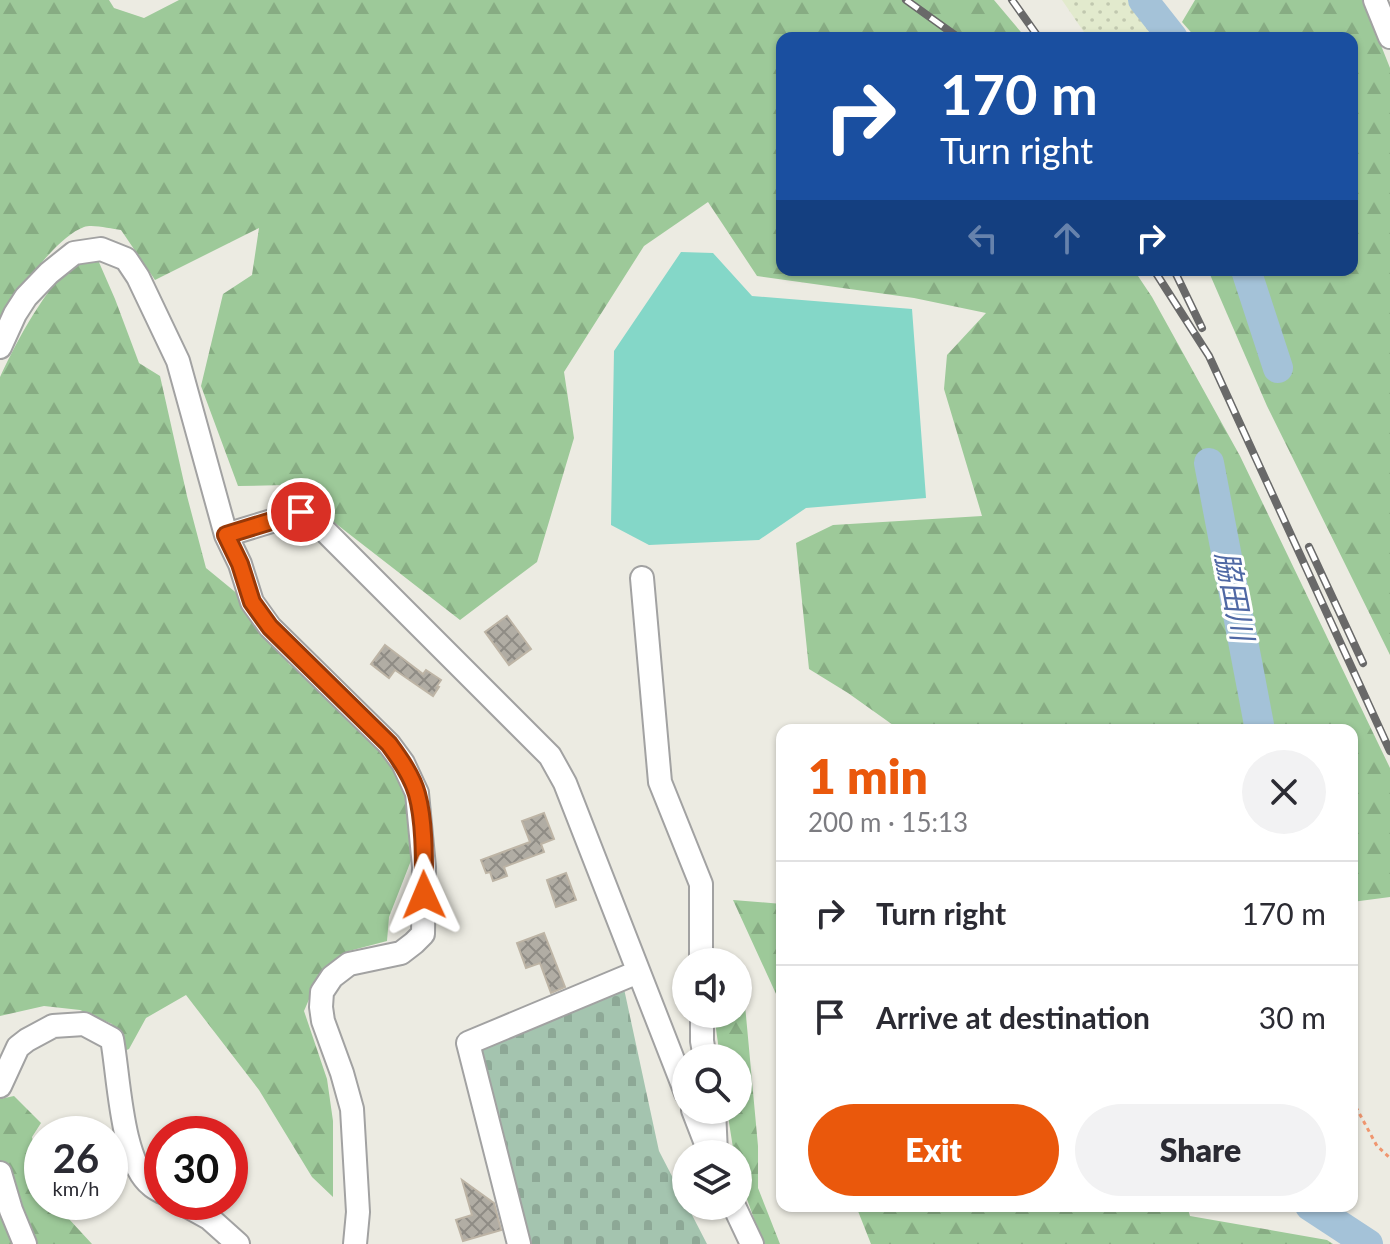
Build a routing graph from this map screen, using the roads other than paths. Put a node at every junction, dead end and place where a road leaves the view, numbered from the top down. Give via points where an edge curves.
1 (1375, 0) edge
2 (1390, 37) edge
3 (0, 347) edge
4 (226, 535) junction
5 (642, 578) dead end
6 (701, 948) edge
7 (638, 972) junction
8 (672, 1058) edge
9 (0, 1086) edge
10 (0, 1173) edge
11 (144, 1176) edge
12 (211, 1220) edge
13 (741, 1220) edge
14 (25, 1244) edge
15 (238, 1244) edge
16 (355, 1244) edge
17 (519, 1244) edge
18 (752, 1244) edge

1 - 2 street
3 - 4 street via 26,297 74,253 101,249 126,259 178,361
4 - 7 street via 301,512 311,517 550,756
4 - 16 street via 252,602 270,627 389,744 417,793 423,934 401,953 349,964 322,992 323,1021 352,1109
5 - 6 street via 660,782 701,884
7 - 8 street
7 - 17 street via 468,1043
9 - 11 street via 18,1047 53,1026 84,1024 112,1039 126,1138
10 - 14 street
12 - 15 street
13 - 18 street

